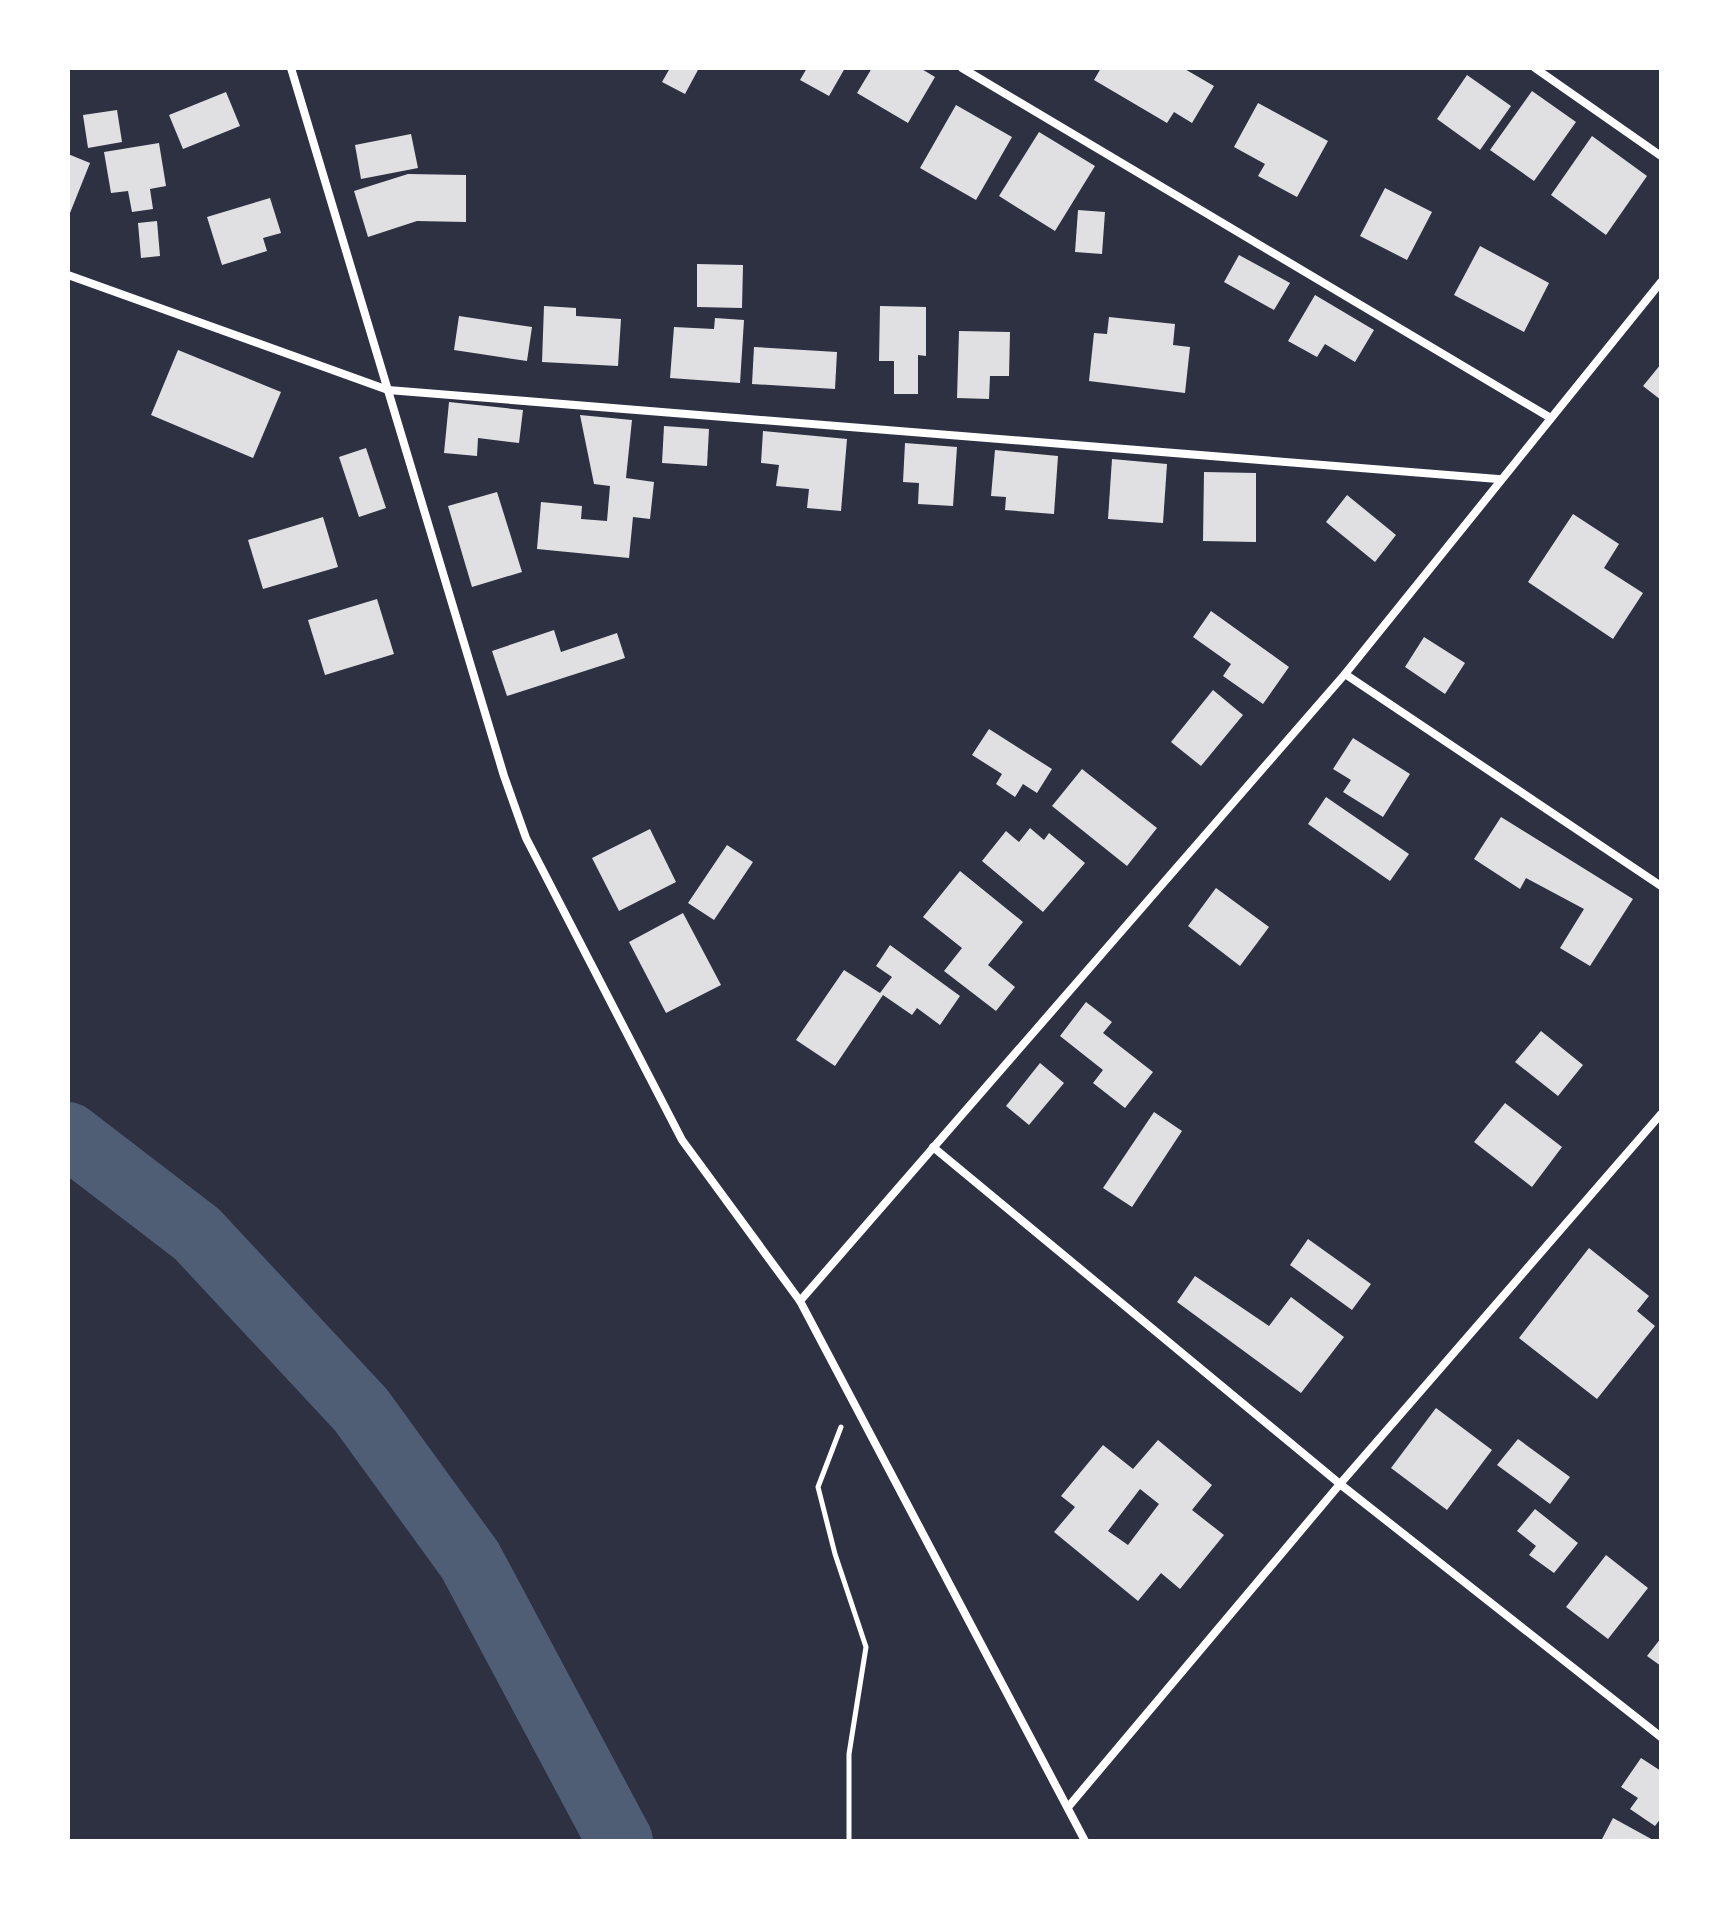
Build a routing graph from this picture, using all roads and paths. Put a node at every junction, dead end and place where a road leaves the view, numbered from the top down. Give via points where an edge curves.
1 (291, 68) edge
2 (962, 68) edge
3 (1535, 68) edge
4 (1661, 156) edge
5 (68, 275) edge
6 (1661, 282) edge
7 (388, 390) junction
8 (1549, 417) junction
9 (1498, 479) junction
10 (1345, 674) junction
11 (1661, 886) edge
12 (1661, 1114) edge
13 (933, 1147) junction
14 (800, 1301) junction
15 (851, 1401) junction
16 (1340, 1484) junction
17 (1661, 1737) edge
18 (1069, 1806) junction
19 (849, 1841) edge
20 (1085, 1841) edge

1 - 7 street
2 - 8 street
3 - 4 street
5 - 7 street
6 - 8 street
7 - 9 street
7 - 14 street via 526,838 682,1140
8 - 9 street
9 - 10 street
10 - 11 street
10 - 13 street
12 - 16 street
13 - 14 street
13 - 16 street
14 - 15 street
15 - 18 street
15 - 19 path via 818,1487 866,1647 849,1754
16 - 17 street
16 - 18 street
18 - 20 street

